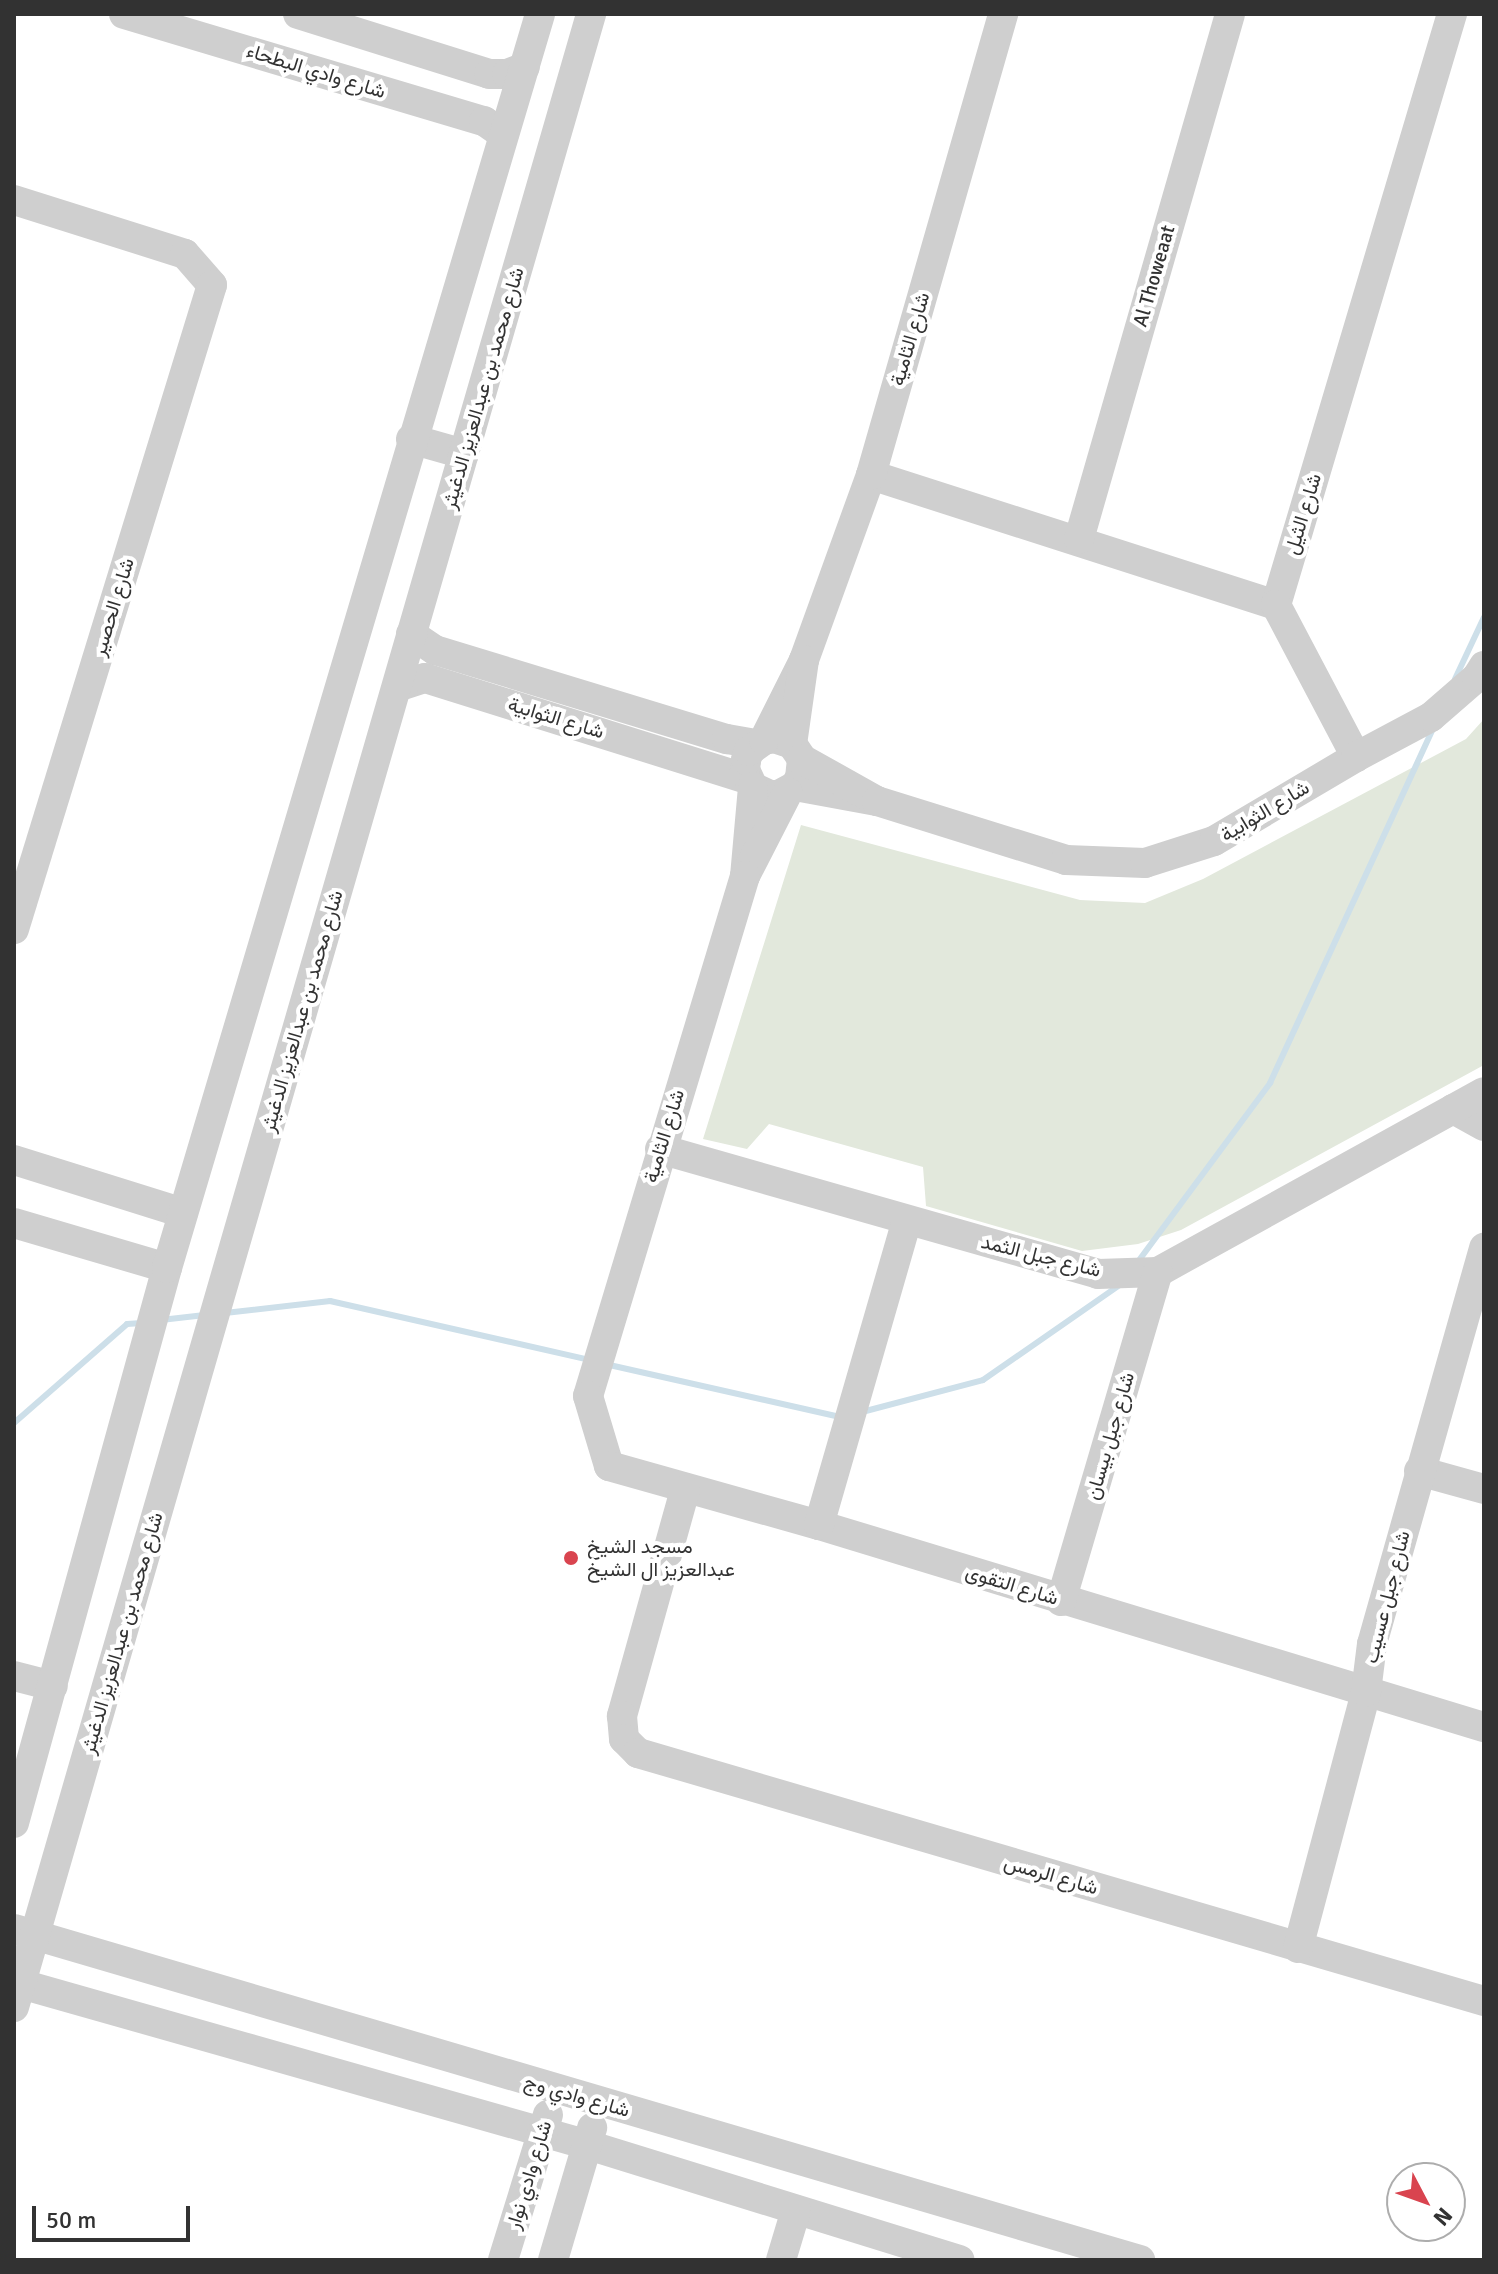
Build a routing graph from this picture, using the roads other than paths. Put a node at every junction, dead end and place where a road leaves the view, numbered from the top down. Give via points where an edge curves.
1 (124, 14) edge
2 (298, 14) edge
3 (540, 14) edge
4 (591, 14) edge
5 (1003, 14) edge
6 (1230, 14) edge
7 (1452, 14) edge
8 (525, 67) junction
9 (504, 135) junction
10 (14, 201) edge
11 (411, 439) junction
12 (464, 454) junction
13 (871, 475) junction
14 (1079, 539) junction
15 (1276, 605) junction
16 (411, 634) junction
17 (1484, 666) edge
18 (397, 687) junction
19 (1356, 757) junction
20 (775, 758) junction
21 (750, 783) junction
22 (745, 876) junction
23 (14, 929) edge
24 (1484, 1092) edge
25 (1453, 1109) junction
26 (1484, 1126) edge
27 (660, 1149) junction
28 (14, 1160) edge
29 (183, 1213) junction
30 (907, 1220) junction
31 (14, 1223) edge
32 (1484, 1248) edge
33 (167, 1268) junction
34 (1158, 1272) junction
35 (588, 1396) joint
36 (1419, 1471) junction
37 (1484, 1489) edge
38 (685, 1490) junction
39 (819, 1525) junction
40 (1061, 1601) junction
41 (14, 1676) edge
42 (53, 1686) junction
43 (1366, 1692) junction
44 (1484, 1727) edge
45 (14, 1823) edge
46 (24, 1932) edge
47 (1298, 1948) junction
48 (16, 1991) edge
49 (1484, 2001) edge
50 (555, 2090) junction
51 (599, 2103) junction
52 (543, 2133) junction
53 (588, 2145) junction
54 (796, 2210) junction
55 (503, 2260) edge
56 (553, 2260) edge
57 (781, 2260) edge
58 (960, 2260) edge
59 (1140, 2260) edge

1 - 9 street, شارع وادي البطحاء via 484,121
2 - 8 street via 489,74
3 - 8 street
4 - 12 street, شارع محمد بن عبدالعزيز الدغيثر
5 - 13 street, شارع الثامية
6 - 14 street, Al Thoweaat
7 - 15 street, شارع الثيل
8 - 9 street
9 - 11 street
10 - 23 street, شارع الحصير via 185,254 212,285
11 - 12 street
11 - 29 street
12 - 16 street, شارع محمد بن عبدالعزيز الدغيثر
13 - 14 street
13 - 20 street, شارع الثامية via 804,660
14 - 15 street
15 - 19 street
16 - 18 street, شارع محمد بن عبدالعزيز الدغيثر
16 - 20 street, شارع الثوابية via 435,650
17 - 19 street, شارع الثوابية via 1431,717
18 - 21 street, شارع الثوابية via 425,678 716,767
18 - 46 street, شارع محمد بن عبدالعزيز الدغيثر
19 - 20 street, شارع الثوابية via 1214,841 1145,863 1066,860 877,801
20 - 21 street via 746,760
20 - 21 street, شارع الثوابية via 770,795
20 - 22 street
21 - 22 street
22 - 27 street, شارع الثامية
24 - 25 street, شارع جبل الثمد
25 - 26 street
25 - 34 street, شارع جبل الثمد
27 - 30 street, شارع جبل الثمد
27 - 35 street, شارع الثامية
28 - 29 street
29 - 33 street
30 - 34 street, شارع جبل الثمد via 1098,1274
30 - 39 street
31 - 33 street
32 - 36 street, شارع جبل عسيب
33 - 42 street
34 - 40 street, شارع جبل بيسان
35 - 38 street, شارع التقوى via 609,1466
36 - 37 street
36 - 43 street, شارع جبل عسيب via 1372,1644
38 - 39 street, شارع التقوى
38 - 47 street, شارع الرمس via 622,1716 624,1739 638,1753
39 - 40 street, شارع التقوى
40 - 43 street, شارع التقوى
41 - 42 street
42 - 45 street
43 - 44 street, شارع التقوى
43 - 47 street, شارع جبل عسيب
46 - 48 street, شارع محمد بن عبدالعزيز الدغيثر
46 - 50 street, شارع وادي وج
47 - 49 street, شارع الرمس
48 - 52 street
50 - 51 street, شارع وادي وج
50 - 52 street, شارع وادي نوار
51 - 53 street
51 - 59 street, شارع وادي وج
52 - 53 street
52 - 55 street, شارع وادي نوار
53 - 54 street
53 - 56 street
54 - 57 street
54 - 58 street

